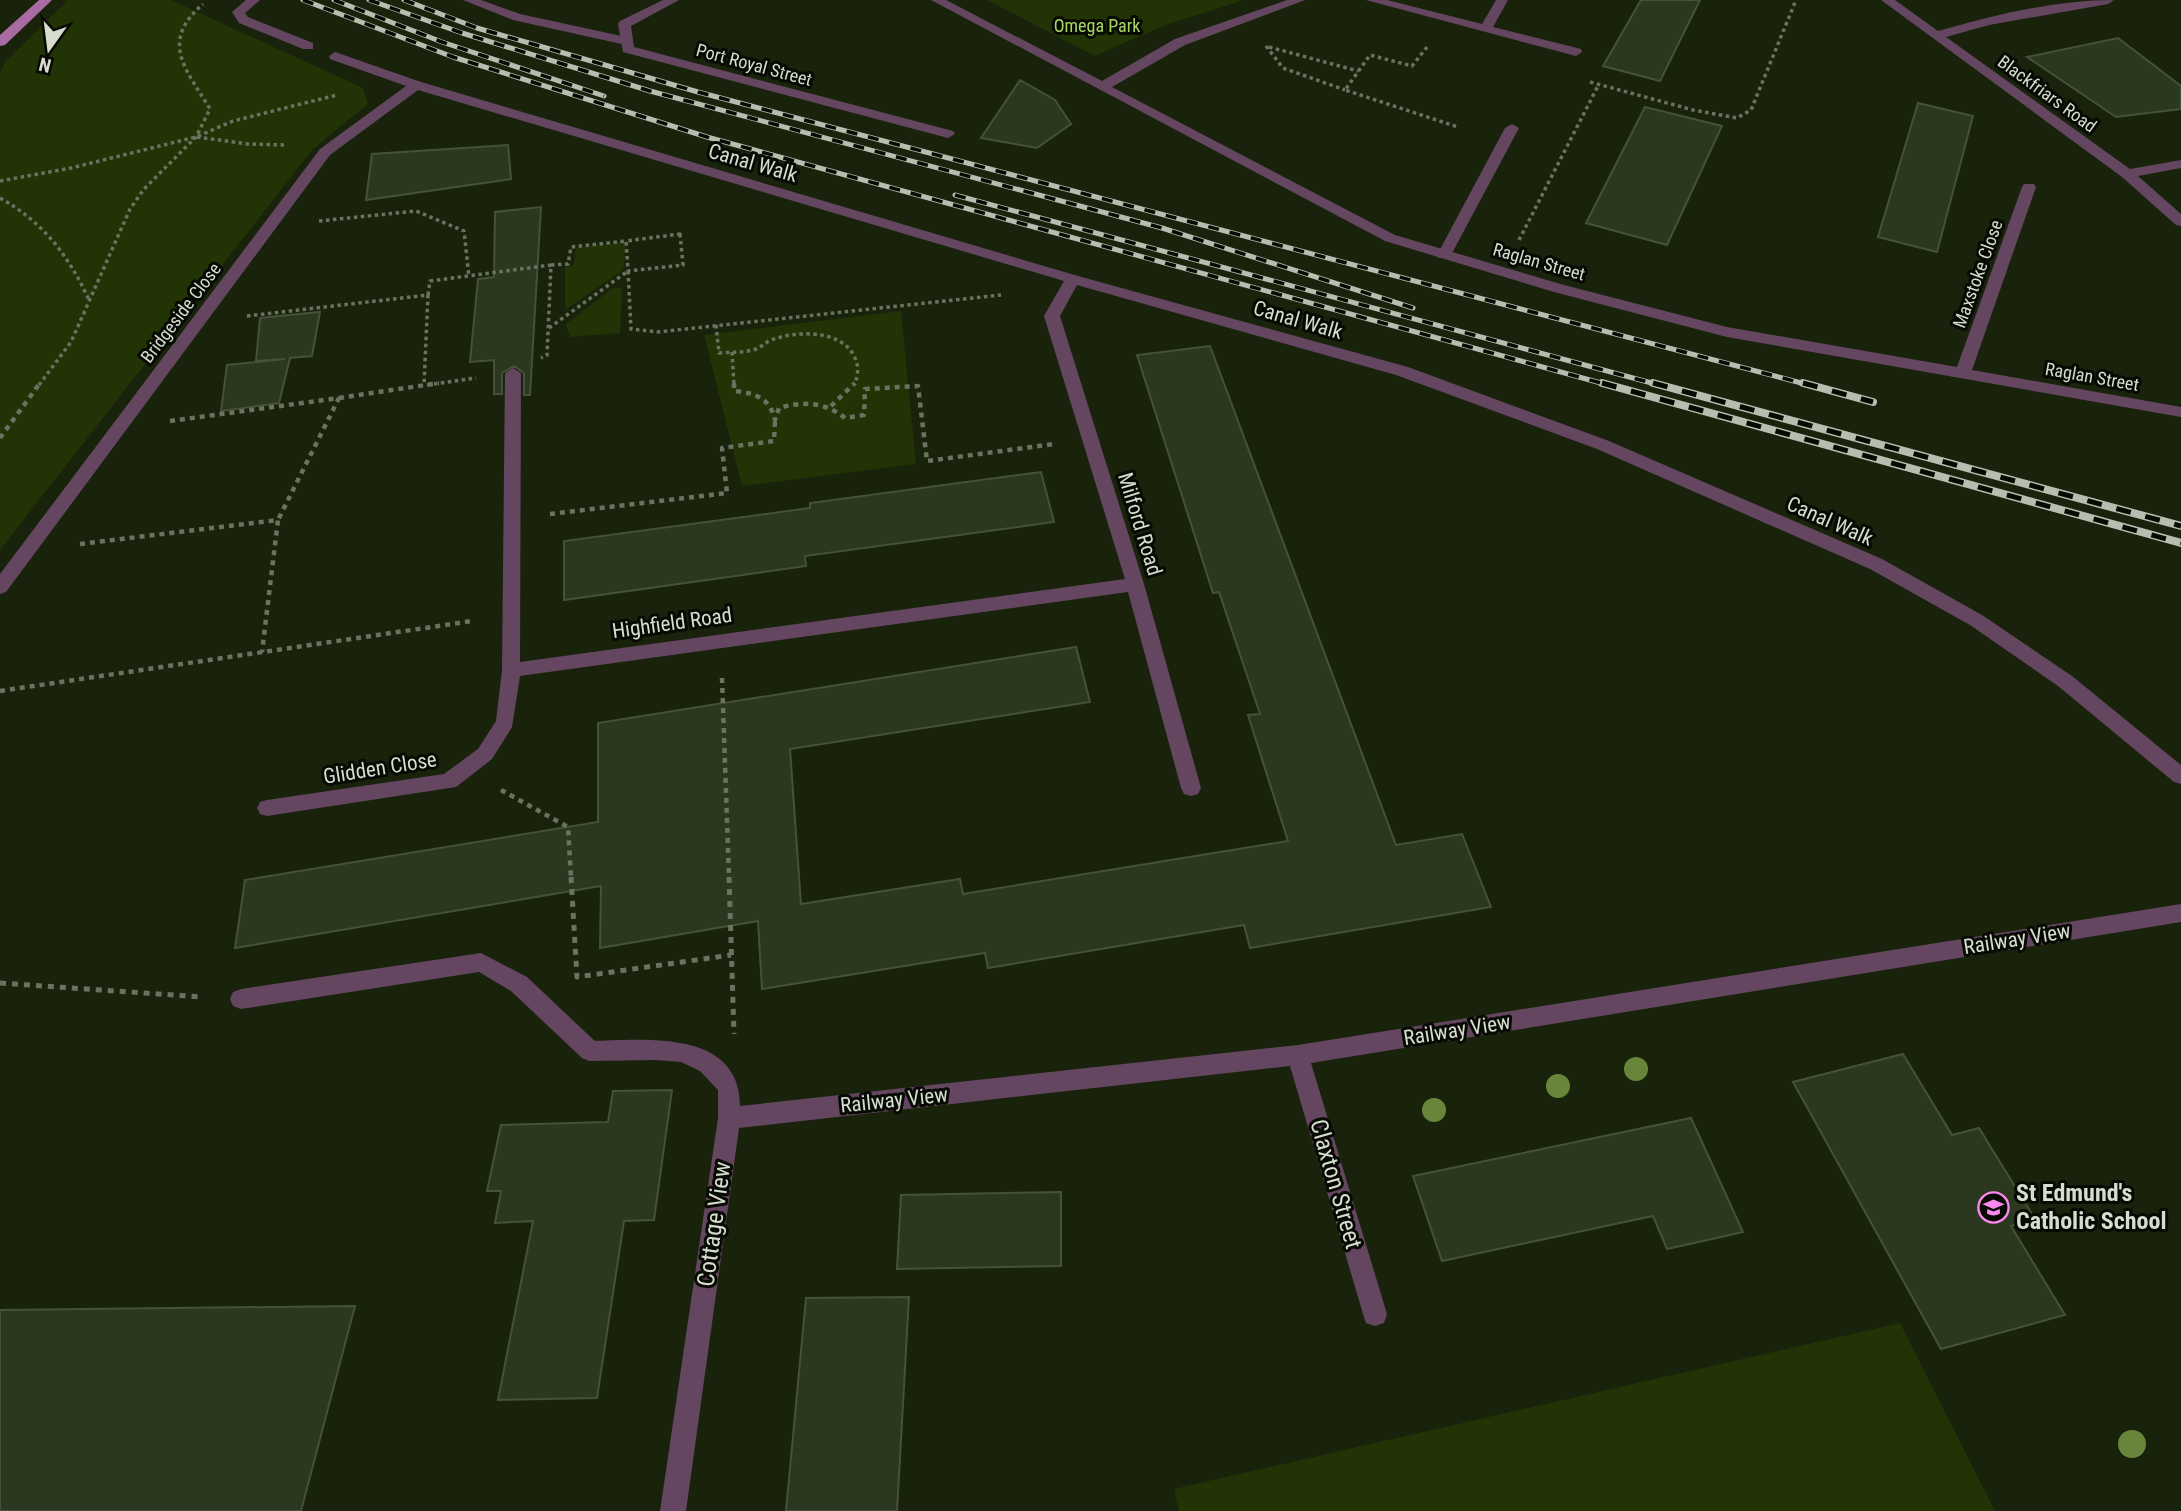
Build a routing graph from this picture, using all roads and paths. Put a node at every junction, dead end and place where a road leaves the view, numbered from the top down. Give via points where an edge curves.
1 (46, 0) edge
2 (210, 0) edge
3 (254, 0) edge
4 (469, 0) edge
5 (673, 0) edge
6 (937, 0) edge
7 (1299, 0) edge
8 (1372, 0) edge
9 (1502, 0) edge
10 (1887, 0) edge
11 (2108, 0) edge
12 (1485, 29) junction
13 (1212, 31) junction
14 (1938, 35) junction
15 (626, 41) junction
16 (1431, 41) dead end
17 (0, 43) edge
18 (308, 46) dead end
19 (1269, 47) junction
20 (1576, 52) dead end
21 (335, 56) dead end
22 (1359, 71) junction
23 (398, 79) junction
24 (1599, 84) dead end
25 (416, 85) junction
26 (1102, 87) junction
27 (1345, 90) junction
28 (1458, 127) dead end
29 (1512, 128) dead end
30 (948, 134) dead end
31 (196, 137) junction
32 (325, 152) junction
33 (2181, 164) edge
34 (2127, 174) junction
35 (0, 181) edge
36 (2029, 187) dead end
37 (0, 198) edge
38 (2181, 222) edge
39 (269, 227) junction
40 (626, 241) junction
41 (1444, 255) junction
42 (551, 265) junction
43 (627, 271) junction
44 (1503, 272) junction
45 (469, 276) junction
46 (1073, 279) junction
47 (1011, 293) dead end
48 (428, 295) junction
49 (89, 301) junction
50 (198, 322) junction
51 (716, 325) junction
52 (549, 328) junction
53 (732, 352) junction
54 (513, 373) junction
55 (1963, 374) junction
56 (424, 385) junction
57 (339, 398) junction
58 (830, 407) junction
59 (2181, 412) edge
60 (775, 421) junction
61 (119, 428) junction
62 (0, 438) edge
63 (1091, 440) junction
64 (549, 514) dead end
65 (278, 520) junction
66 (27, 551) junction
67 (1135, 584) junction
68 (0, 587) edge
69 (511, 615) junction
70 (720, 639) junction
71 (262, 652) junction
72 (511, 670) junction
73 (0, 691) edge
74 (2181, 776) edge
75 (497, 788) dead end
76 (1191, 788) dead end
77 (267, 808) dead end
78 (2181, 913) edge
79 (731, 955) junction
80 (0, 983) edge
81 (241, 999) joint
82 (1298, 1055) junction
83 (713, 1069) junction
84 (729, 1118) junction
85 (1374, 1314) dead end
86 (673, 1511) edge

1 - 17 main road
2 - 31 path via 193,11 178,30 177,48 210,109
3 - 18 street via 238,12 243,20
4 - 15 street via 517,17
5 - 15 street via 624,23
6 - 26 street, Raglan Street
7 - 13 street
8 - 12 street
9 - 12 street
10 - 14 street, Blackfriars Road
11 - 14 street via 1988,21
12 - 20 street
13 - 19 path
13 - 26 street via 1180,42
14 - 34 street, Blackfriars Road
15 - 30 street, Port Royal Street via 628,49
16 - 22 path via 1412,66 1370,55
19 - 22 path
19 - 27 path via 1283,68
21 - 23 street, Canal Walk
22 - 27 path
23 - 25 street, Canal Walk
23 - 31 path via 233,121
24 - 44 path
25 - 32 street, Bridgeside Close
25 - 46 street, Canal Walk
26 - 41 street, Raglan Street via 1390,238
27 - 28 path
29 - 41 street
31 - 32 path
31 - 35 path
31 - 49 path via 130,209
32 - 39 street, Bridgeside Close
33 - 34 street
34 - 38 street, Blackfriars Road
36 - 55 street, Maxstoke Close
37 - 49 path via 43,226 76,273
39 - 45 path via 416,211 464,231
39 - 50 street, Bridgeside Close
40 - 42 path via 571,247 568,264
40 - 43 path
40 - 43 path via 680,234 683,265
41 - 44 street, Raglan Street
42 - 45 path
42 - 52 path
43 - 51 path via 631,329 657,332
43 - 52 path
44 - 55 street, Raglan Street via 1727,332
45 - 48 path via 430,281
46 - 63 street, Milford Road via 1052,316
46 - 74 street, Canal Walk via 1402,371 1603,445 1876,564 1976,620 2065,681
47 - 51 path
48 - 50 path
48 - 56 path
49 - 62 path via 71,342
50 - 61 street, Bridgeside Close
51 - 53 path via 719,353
52 - 54 path via 548,355
53 - 58 path via 799,335 818,335 848,347 859,367 857,377 848,394
53 - 60 path via 734,391 767,401
54 - 56 path
54 - 69 street
55 - 59 street, Raglan Street
56 - 57 path
57 - 61 path
57 - 65 path
58 - 60 path via 789,404 779,408
58 - 63 path via 845,418 864,415 865,389 918,386 927,461
60 - 64 path via 774,441 722,448 727,494
61 - 66 street, Bridgeside Close
63 - 67 street, Milford Road
65 - 66 path
65 - 71 path
66 - 68 street, Bridgeside Close
67 - 70 street, Highfield Road
67 - 76 street, Milford Road
69 - 71 path
69 - 72 street
70 - 72 street, Highfield Road
70 - 79 path
71 - 73 path
72 - 77 street, Glidden Close via 505,722 485,754 449,781
75 - 79 path via 568,827 577,977
78 - 82 street, Railway View
79 - 83 path via 734,1050
80 - 81 path
81 - 83 street via 481,962 519,984 590,1051 692,1055
82 - 84 street, Railway View
82 - 85 street, Claxton Street
83 - 84 street, Cottage View via 729,1087
84 - 86 street, Cottage View

